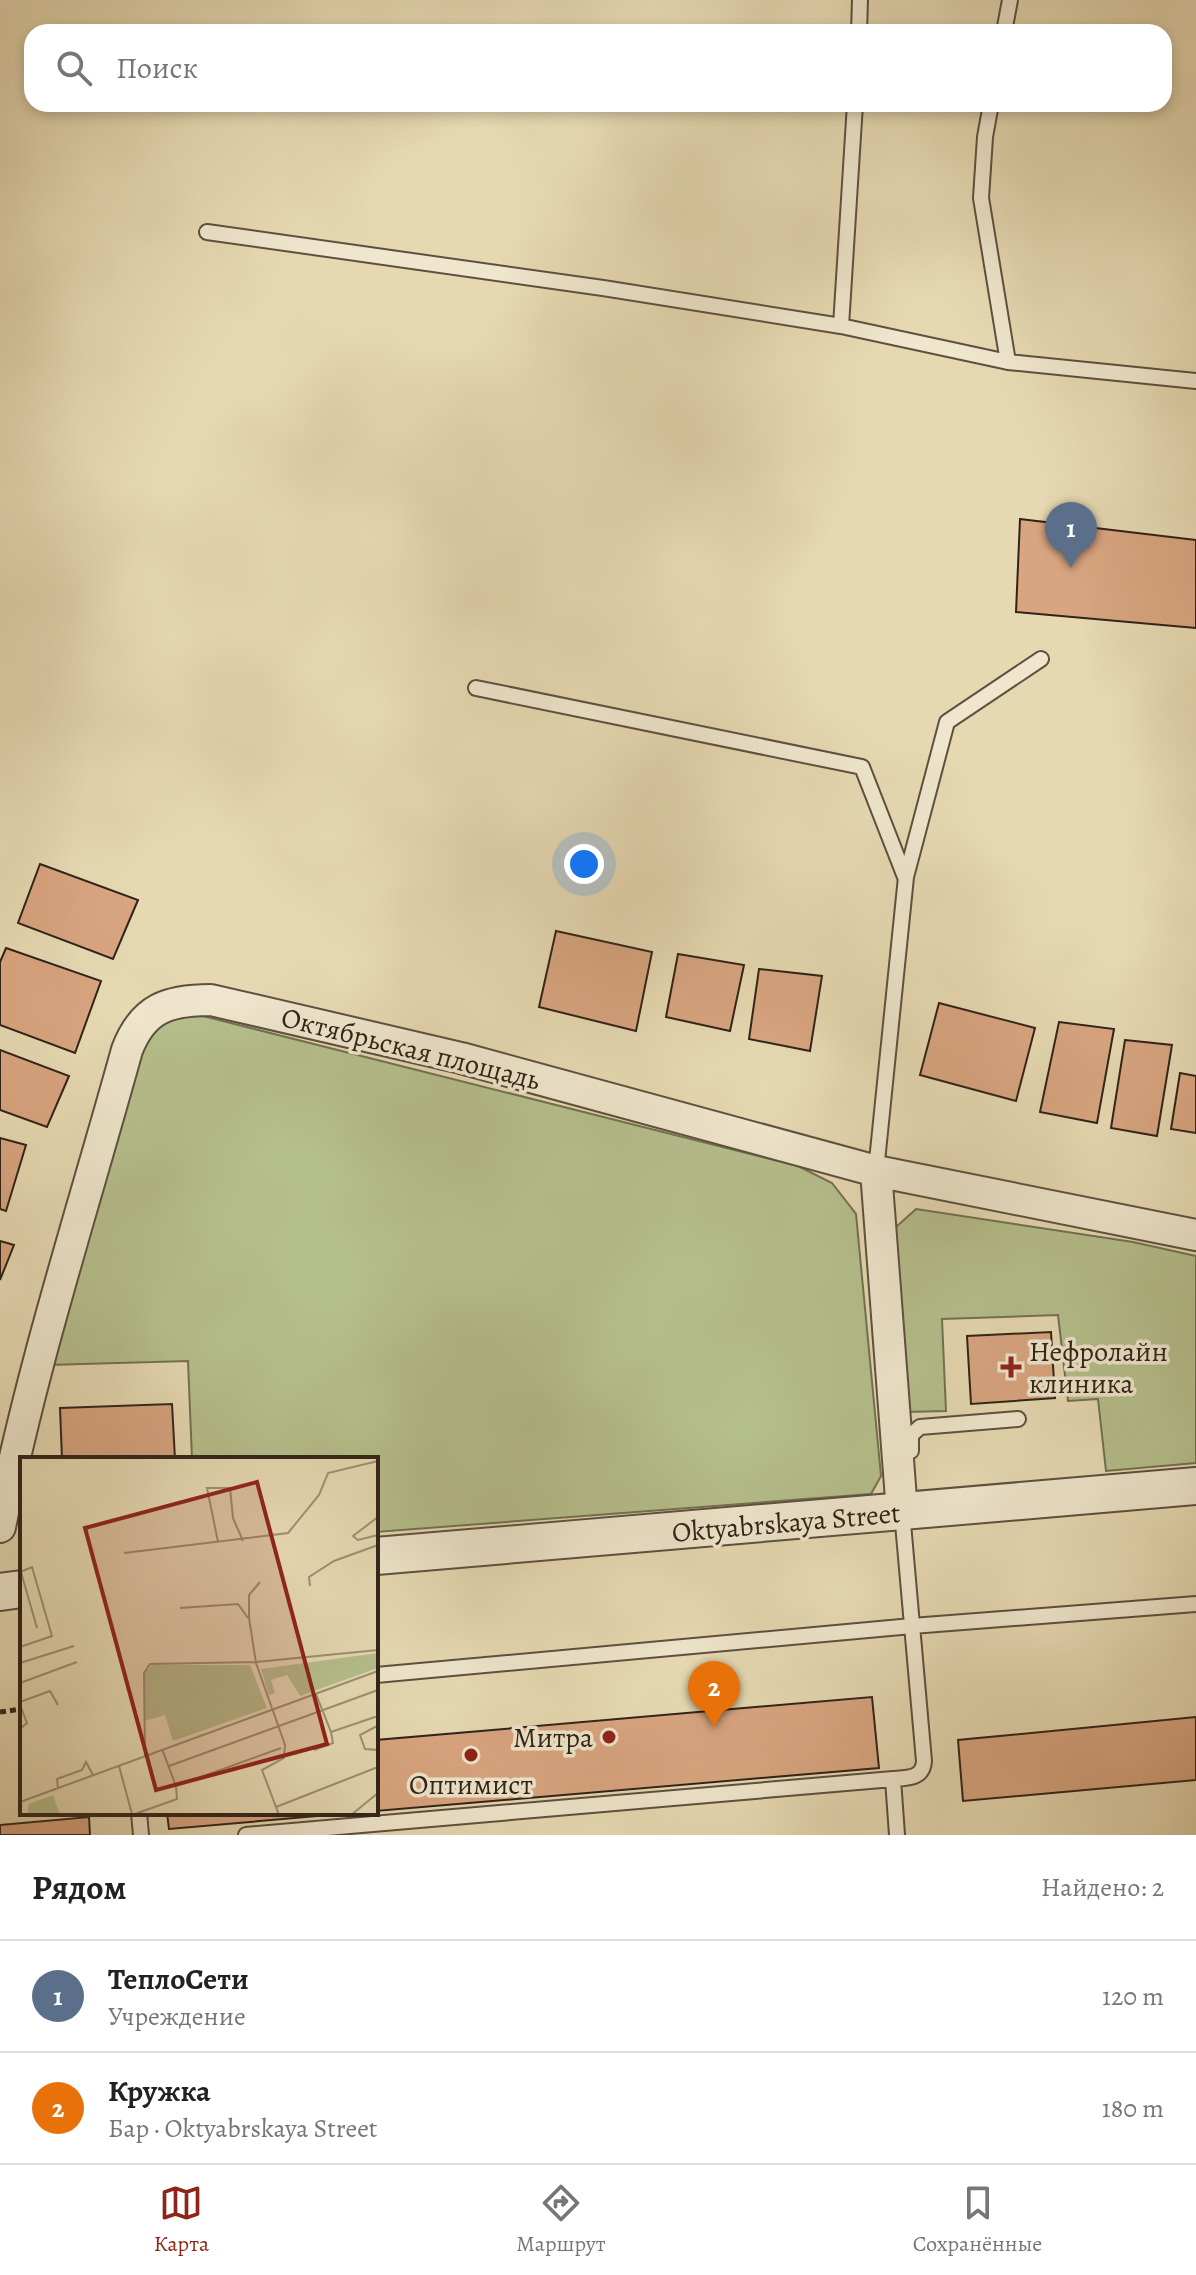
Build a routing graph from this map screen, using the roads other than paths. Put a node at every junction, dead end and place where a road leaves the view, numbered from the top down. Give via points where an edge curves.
1 (860, 0) edge
2 (1010, 0) edge
3 (859, 24) edge
4 (1006, 24) edge
5 (854, 112) edge
6 (990, 112) edge
7 (207, 232) dead end
8 (841, 326) junction
9 (1008, 362) junction
10 (1196, 381) edge
11 (1041, 659) dead end
12 (476, 688) dead end
13 (906, 877) junction
14 (876, 1171) junction
15 (1196, 1235) edge
16 (1018, 1419) dead end
17 (1196, 1486) edge
18 (909, 1512) junction
19 (0, 1527) edge
20 (378, 1556) edge
21 (20, 1589) edge
22 (0, 1592) edge
23 (1196, 1604) edge
24 (912, 1626) junction
25 (378, 1675) edge
26 (893, 1779) junction
27 (139, 1815) edge
28 (141, 1835) edge
29 (246, 1835) edge
30 (897, 1835) edge

1 - 3 lane
2 - 4 lane
5 - 8 lane
6 - 9 lane via 981,198
7 - 8 lane
8 - 9 lane
9 - 10 lane
11 - 13 lane via 947,722
12 - 13 lane via 862,767
13 - 14 lane
14 - 15 street, Октябрьская площадь
14 - 18 street
14 - 19 street, Октябрьская площадь via 461,1058 211,1000 180,1000 151,1013 135,1029 127,1050 62,1270
16 - 18 lane via 915,1430 910,1442
17 - 18 street, Oktyabrskaya Street
18 - 20 street, Oktyabrskaya Street
18 - 24 lane
21 - 22 street
23 - 24 lane
24 - 25 lane
24 - 26 lane via 923,1767 918,1775
26 - 29 lane
26 - 30 lane
27 - 28 lane

